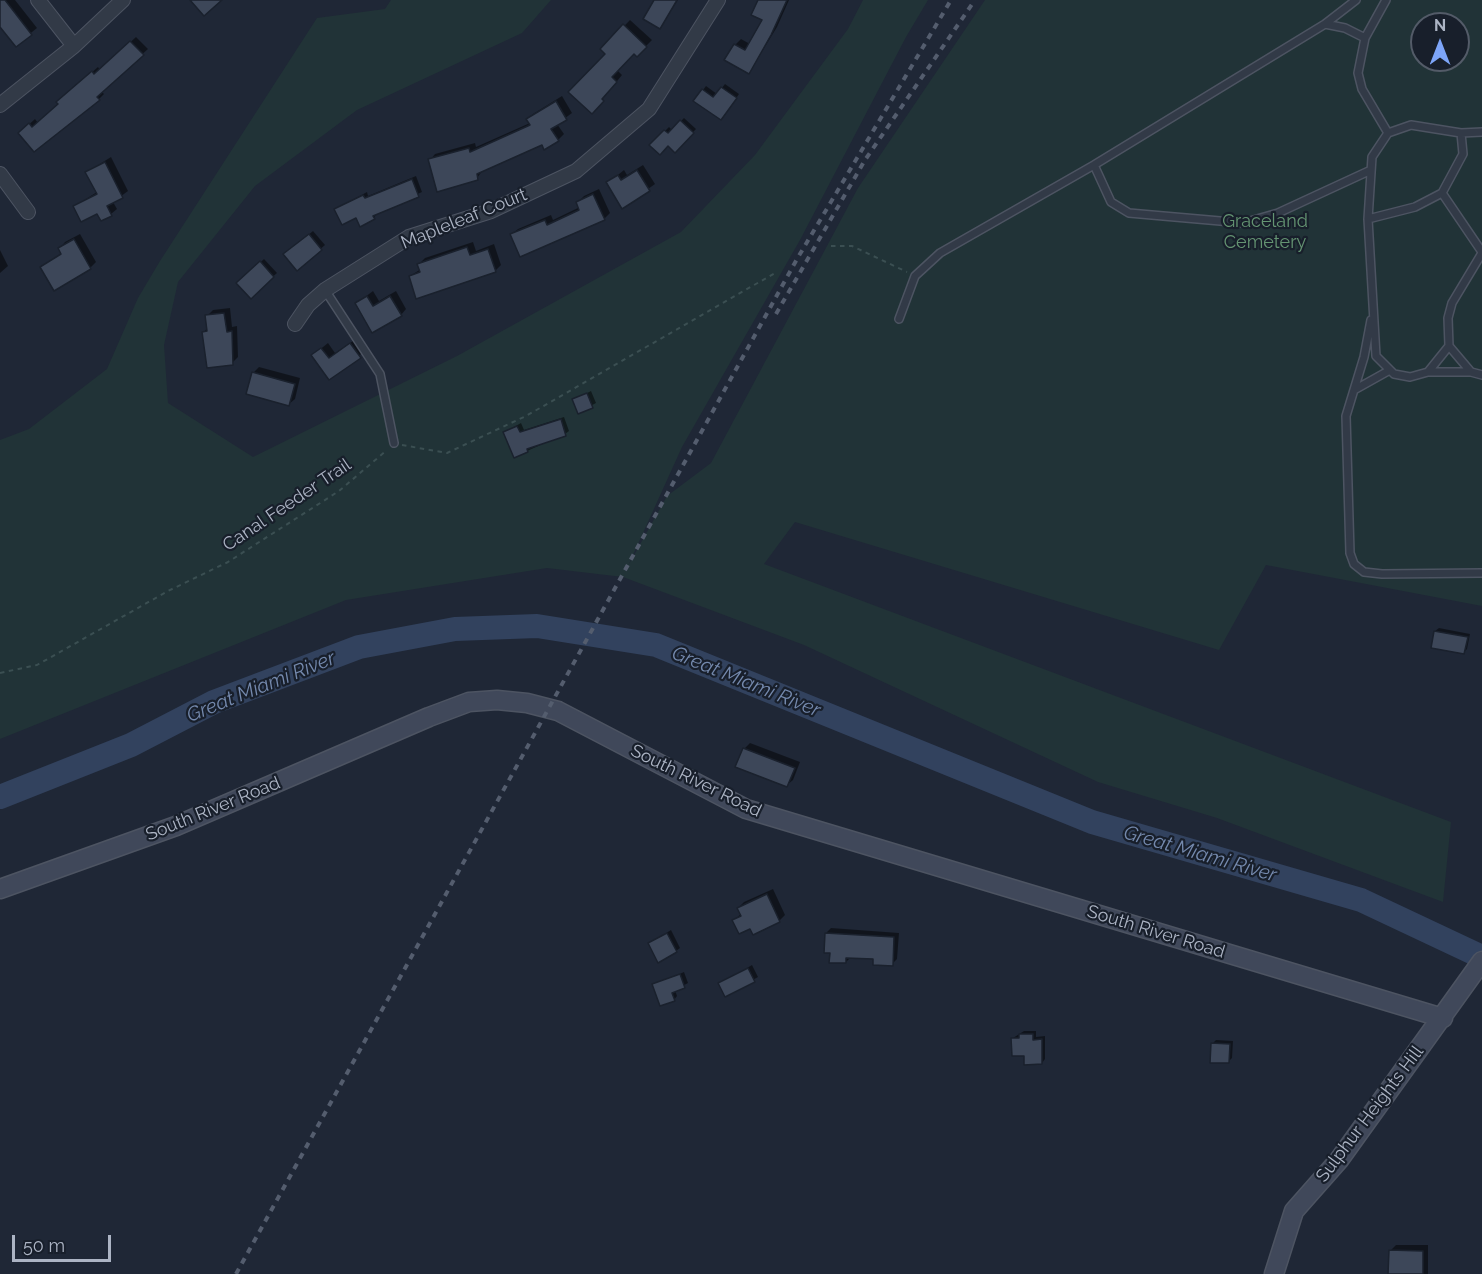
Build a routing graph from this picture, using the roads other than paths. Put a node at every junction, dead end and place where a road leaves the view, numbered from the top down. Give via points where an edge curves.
1 (38, 0) edge
2 (123, 0) edge
3 (718, 0) edge
4 (1356, 0) edge
5 (1386, 0) edge
6 (1325, 24) junction
7 (1365, 38) junction
8 (74, 46) junction
9 (0, 105) edge
10 (1482, 132) edge
11 (1388, 133) junction
12 (1461, 133) junction
13 (1094, 165) junction
14 (1371, 170) junction
15 (0, 174) edge
16 (1442, 193) junction
17 (28, 212) dead end
18 (1368, 219) junction
19 (1482, 253) edge
20 (325, 290) junction
21 (1373, 305) junction
22 (900, 319) dead end
23 (295, 324) dead end
24 (1449, 346) junction
25 (1390, 370) junction
26 (1428, 372) junction
27 (1471, 372) junction
28 (1482, 375) edge
29 (1356, 389) junction
30 (394, 443) road end
31 (1482, 573) edge
32 (0, 889) edge
33 (1482, 961) edge
34 (1443, 1018) junction
35 (1274, 1274) edge

1 - 8 street
2 - 8 street
3 - 20 street, Mapleleaf Court via 649,109 576,171 491,211 410,237
4 - 6 lane
5 - 7 lane
6 - 7 lane
6 - 13 lane
7 - 11 lane via 1358,73 1362,89
8 - 9 street
10 - 12 lane
11 - 12 lane via 1411,125
11 - 14 lane via 1372,157
12 - 16 lane via 1463,154
13 - 14 lane via 1111,202 1129,213 1243,223 1278,213
13 - 22 lane via 940,253 915,276
14 - 18 lane
15 - 17 street
16 - 18 lane via 1415,207
16 - 19 lane
18 - 21 lane
19 - 24 lane via 1452,303
20 - 23 street, Mapleleaf Court
20 - 30 lane via 380,374
21 - 25 lane via 1376,356
21 - 29 lane
24 - 26 lane
24 - 27 lane
25 - 26 lane via 1410,377
25 - 29 lane
26 - 27 lane
27 - 28 lane
29 - 31 lane via 1346,416 1350,553 1354,564 1364,572 1382,574
32 - 34 street, South River Road via 176,826 429,717 470,702 497,700 558,711 746,809
33 - 34 street, Sulphur Heights Hill
34 - 35 street, Sulphur Heights Hill via 1339,1160 1294,1211

